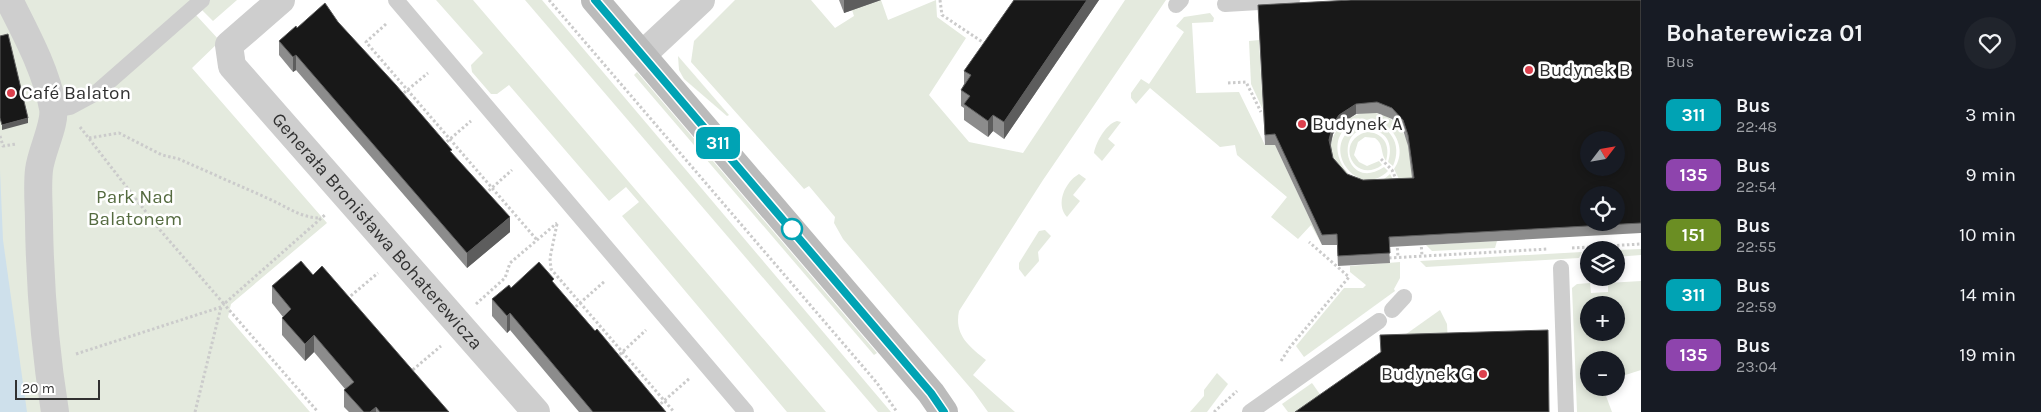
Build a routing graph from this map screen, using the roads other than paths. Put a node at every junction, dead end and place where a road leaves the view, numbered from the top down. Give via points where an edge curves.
1 (9, 0) edge
2 (202, 0) edge
3 (281, 0) edge
4 (396, 0) edge
5 (595, 0) edge
6 (701, 0) edge
7 (1292, 0) edge
8 (1225, 4) dead end
9 (642, 55) junction
10 (54, 110) junction
11 (1561, 268) dead end
12 (1404, 297) dead end
13 (1392, 310) dead end
14 (1379, 321) dead end
15 (55, 412) edge
16 (536, 412) edge
17 (746, 412) edge
18 (944, 412) edge
19 (1250, 412) edge
20 (1566, 412) edge

1 - 10 street via 29,39
2 - 10 lane via 96,93 70,107
3 - 16 street, Generała Bronisława Bohaterewicza via 229,45 232,66
4 - 17 lane
5 - 9 street
6 - 9 street
7 - 8 lane
9 - 18 street
10 - 15 street via 39,171 40,256 47,364
11 - 20 lane
12 - 13 lane
14 - 19 lane

